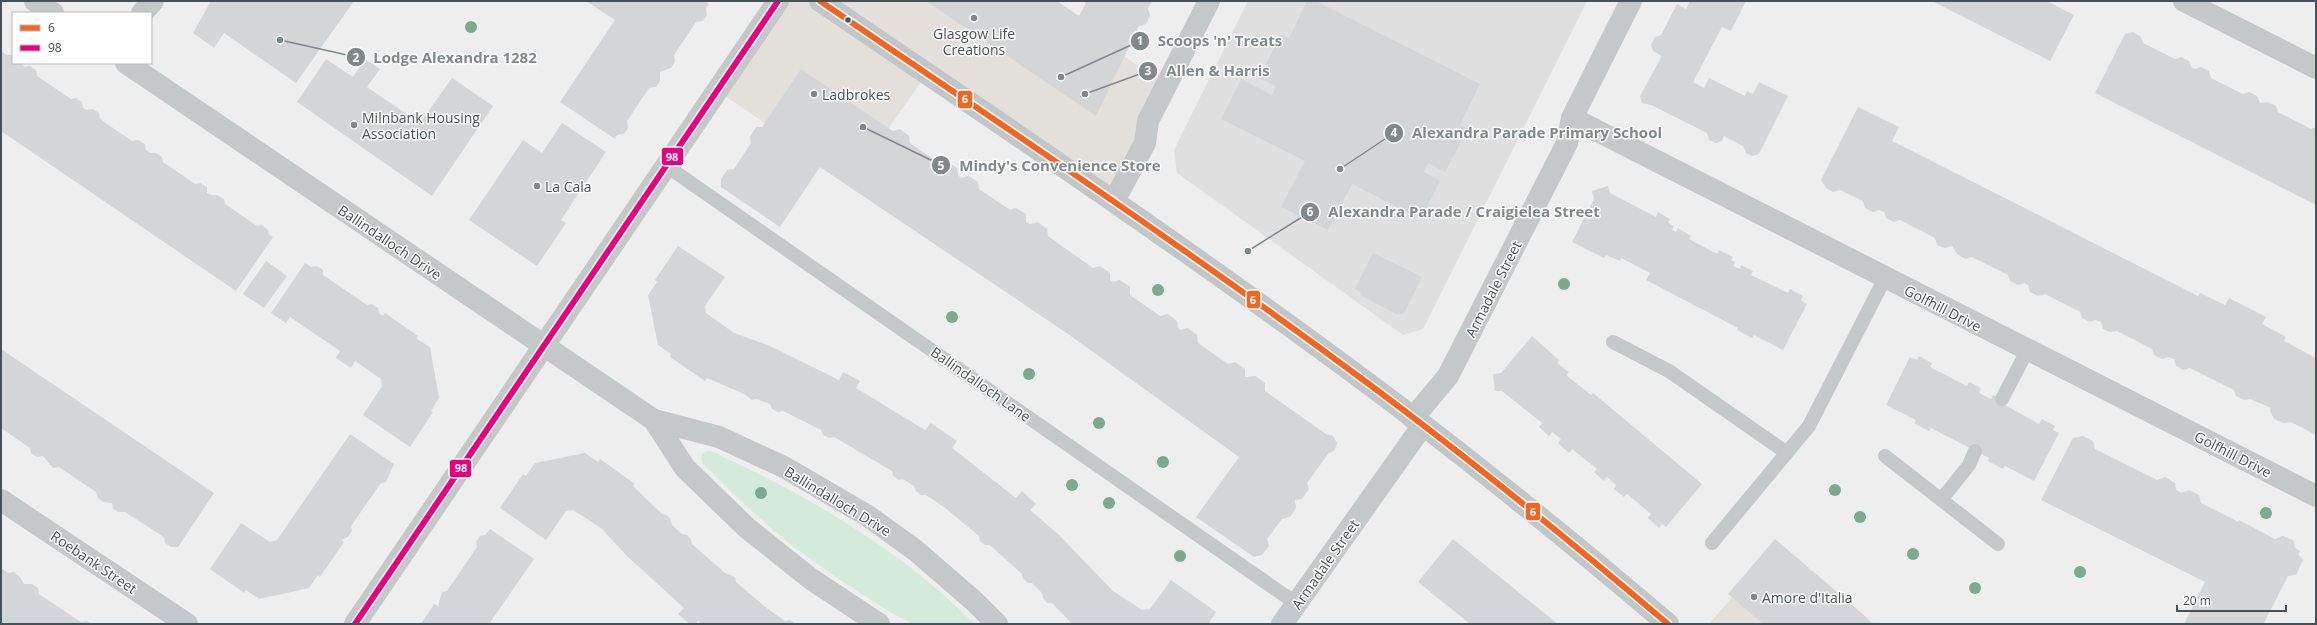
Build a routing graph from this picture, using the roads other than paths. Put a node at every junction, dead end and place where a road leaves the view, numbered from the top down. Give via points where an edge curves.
1 (35, 1) edge
2 (153, 1) edge
3 (778, 1) edge
4 (820, 1) edge
5 (1209, 1) edge
6 (1631, 1) edge
7 (2184, 1) edge
8 (52, 12) edge
9 (143, 12) edge
10 (127, 64) edge
11 (2316, 68) edge
12 (1572, 118) junction
13 (665, 165) junction
14 (1114, 201) junction
15 (1885, 278) junction
16 (1613, 342) dead end
17 (544, 346) junction
18 (2027, 351) junction
19 (2002, 399) dead end
20 (654, 420) junction
21 (1418, 422) junction
22 (1975, 451) dead end
23 (1787, 453) junction
24 (1885, 456) dead end
25 (2316, 496) edge
26 (1, 500) edge
27 (1941, 500) junction
28 (1712, 543) dead end
29 (1998, 544) dead end
30 (1298, 604) junction
31 (187, 624) edge
32 (356, 624) edge
33 (879, 624) edge
34 (997, 624) edge
35 (1282, 624) edge
36 (1668, 624) edge

1 - 8 street
2 - 9 street
3 - 13 street
4 - 14 main road
5 - 14 street via 1148,121 1144,143
6 - 12 street, Armadale Street
7 - 11 street
10 - 17 street, Ballindalloch Drive
12 - 15 street, Golfhill Drive
12 - 21 street, Armadale Street via 1567,143 1448,376
13 - 17 street
13 - 30 lane, Ballindalloch Lane
14 - 21 main road
15 - 18 street, Golfhill Drive
15 - 23 lane via 1809,426
16 - 23 lane via 1669,371
17 - 20 street, Ballindalloch Drive
17 - 32 street
18 - 19 lane
18 - 25 street, Golfhill Drive
20 - 33 street, Ballindalloch Drive via 685,468 747,528 811,578
20 - 34 street, Ballindalloch Drive via 719,437 784,467 868,516 915,550
21 - 30 street, Armadale Street
21 - 36 main road via 1589,557
22 - 27 lane via 1969,465
23 - 28 lane
24 - 27 lane
26 - 31 street, Roebank Street
27 - 29 lane
30 - 35 street, Armadale Street

